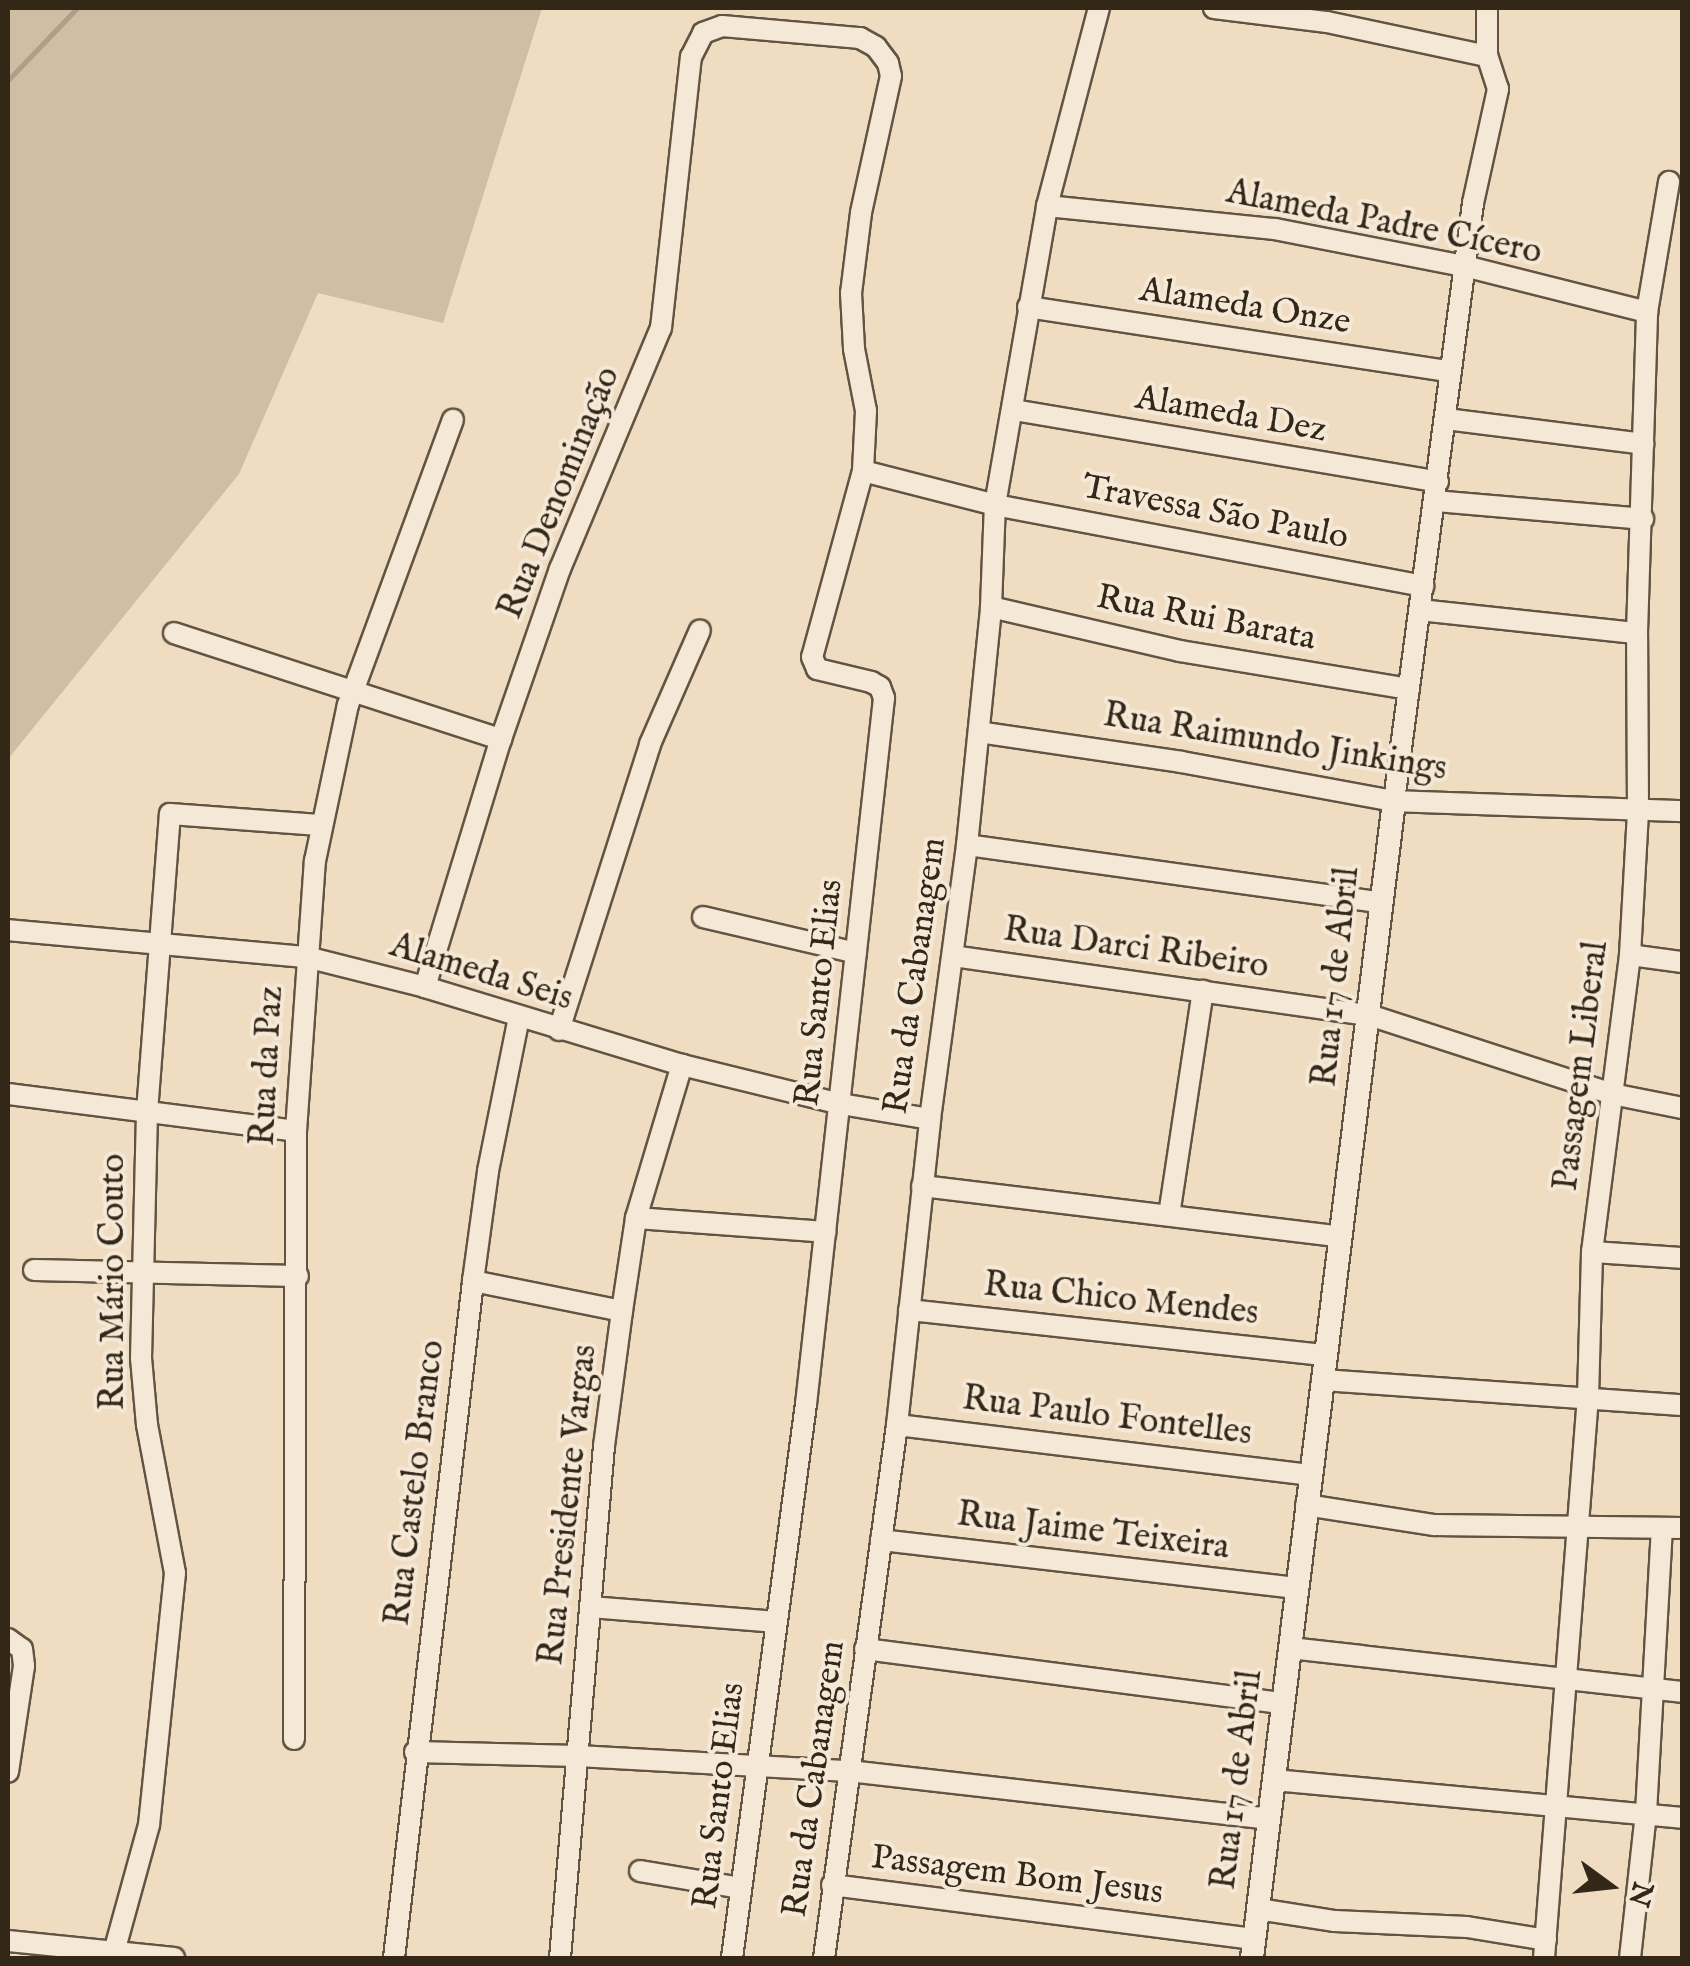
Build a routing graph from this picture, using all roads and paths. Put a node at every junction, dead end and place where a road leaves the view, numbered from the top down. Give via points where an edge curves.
1 (1099, 8) edge
2 (1214, 8) edge
3 (1487, 8) edge
4 (1487, 56) junction
5 (890, 91) joint
6 (1669, 182) dead end
7 (1047, 206) junction
8 (1468, 267) junction
9 (1028, 307) junction
10 (1647, 312) junction
11 (1451, 372) junction
12 (1014, 410) junction
13 (1446, 418) junction
14 (453, 420) dead end
15 (1643, 444) junction
16 (863, 471) junction
17 (1437, 491) junction
18 (996, 505) junction
19 (1642, 519) junction
20 (1423, 586) junction
21 (992, 608) junction
22 (1420, 610) junction
23 (700, 630) dead end
24 (174, 633) dead end
25 (1637, 634) junction
26 (1410, 689) junction
27 (353, 690) junction
28 (978, 732) junction
29 (501, 739) junction
30 (1394, 801) junction
31 (1638, 810) junction
32 (1682, 810) edge
33 (320, 825) junction
34 (967, 845) junction
35 (1379, 902) junction
36 (703, 917) dead end
37 (8, 930) edge
38 (160, 944) junction
39 (856, 954) junction
40 (1630, 955) junction
41 (953, 956) junction
42 (306, 958) junction
43 (1682, 962) edge
44 (425, 987) junction
45 (1203, 992) junction
46 (1369, 1015) junction
47 (519, 1018) junction
48 (560, 1030) junction
49 (682, 1065) junction
50 (8, 1094) edge
51 (1612, 1094) junction
52 (841, 1104) junction
53 (1682, 1108) edge
54 (147, 1112) junction
55 (930, 1119) junction
56 (296, 1131) junction
57 (922, 1186) junction
58 (1169, 1215) junction
59 (636, 1218) junction
60 (825, 1232) junction
61 (1341, 1237) junction
62 (1592, 1252) junction
63 (1682, 1258) edge
64 (34, 1270) dead end
65 (141, 1270) junction
66 (298, 1276) junction
67 (473, 1281) junction
68 (910, 1310) junction
69 (622, 1311) junction
70 (1325, 1355) junction
71 (1322, 1380) junction
72 (1588, 1397) junction
73 (1682, 1405) edge
74 (897, 1424) junction
75 (1310, 1475) junction
76 (1306, 1505) junction
77 (1672, 1528) edge
78 (1575, 1530) junction
79 (881, 1540) junction
80 (1297, 1588) junction
81 (591, 1607) junction
82 (776, 1622) junction
83 (8, 1639) edge
84 (1290, 1648) junction
85 (865, 1649) junction
86 (1565, 1681) junction
87 (1650, 1690) junction
88 (1682, 1692) edge
89 (1281, 1702) junction
90 (294, 1739) dead end
91 (416, 1752) junction
92 (578, 1756) junction
93 (8, 1761) edge
94 (756, 1765) junction
95 (849, 1771) junction
96 (1274, 1780) junction
97 (1558, 1805) junction
98 (1646, 1812) junction
99 (1682, 1818) edge
100 (1268, 1819) junction
101 (640, 1872) dead end
102 (832, 1885) junction
103 (741, 1888) junction
104 (1258, 1909) junction
105 (8, 1941) edge
106 (1253, 1949) edge
107 (1545, 1949) edge
108 (114, 1952) junction
109 (8, 1958) edge
110 (174, 1958) edge
111 (394, 1958) edge
112 (560, 1958) edge
113 (732, 1958) edge
114 (824, 1958) edge
115 (1630, 1958) edge

1 - 7 street, Rua da Cabanagem
2 - 4 street via 1327,22
3 - 4 street, Rua 17 de Abril
4 - 8 street, Rua 17 de Abril via 1498,89 1473,204
5 - 16 street, Rua Santo Elias via 861,213 851,293 866,411
5 - 29 street, Rua Denominação via 888,63 860,38 722,26 703,33 691,57 661,328 560,569
6 - 10 street, Passagem Liberal
7 - 8 street, Alameda Padre Cícero via 1276,229
7 - 9 street, Rua da Cabanagem
8 - 10 street, Alameda Padre Cícero
8 - 11 street, Rua 17 de Abril
9 - 11 street, Alameda Onze
9 - 12 street, Rua da Cabanagem
10 - 15 street, Passagem Liberal
11 - 13 street, Rua 17 de Abril
12 - 17 street, Alameda Dez
12 - 18 street, Rua da Cabanagem
13 - 15 street
13 - 17 street, Rua 17 de Abril
14 - 27 street, Rua da Paz
15 - 19 street, Passagem Liberal
16 - 18 street, Travessa São Paulo
16 - 39 street, Rua Santo Elias via 812,657 817,670 871,682 884,698
17 - 19 street, Alameda Dez
17 - 20 street, Rua 17 de Abril
18 - 20 street, Travessa São Paulo
18 - 21 street, Rua da Cabanagem
19 - 25 street, Passagem Liberal
20 - 22 street, Rua 17 de Abril
21 - 26 street, Rua Rui Barata via 1180,651
21 - 28 street, Rua da Cabanagem
22 - 25 street
22 - 26 street, Rua 17 de Abril
23 - 48 street via 650,744
24 - 27 street
25 - 31 street, Passagem Liberal
26 - 30 street, Rua 17 de Abril
27 - 29 street
27 - 33 street, Rua da Paz
28 - 30 street, Rua Raimundo Jinkings
28 - 34 street, Rua da Cabanagem
29 - 44 street, Rua Denominação
30 - 31 street, Rua Raimundo Jinkings
30 - 35 street, Rua 17 de Abril
31 - 32 street, Rua Raimundo Jinkings
31 - 40 street, Passagem Liberal
33 - 38 street, Rua Mário Couto via 170,814
33 - 42 street, Rua da Paz
34 - 35 street
34 - 41 street, Rua da Cabanagem
35 - 46 street, Rua 17 de Abril
36 - 39 street
37 - 38 street, Alameda Seis
38 - 42 street, Alameda Seis
38 - 54 street, Rua Mário Couto
39 - 52 street, Rua Santo Elias
40 - 43 street
40 - 51 street, Passagem Liberal
41 - 45 street, Rua Darci Ribeiro
41 - 55 street, Rua da Cabanagem
42 - 44 street, Alameda Seis
42 - 56 street, Rua da Paz
44 - 47 street, Alameda Seis
45 - 46 street, Rua Darci Ribeiro
45 - 58 street
46 - 51 street, Rua Darci Ribeiro
46 - 61 street, Rua 17 de Abril
47 - 48 street, Alameda Seis
47 - 67 street, Rua Castelo Branco
48 - 49 street, Alameda Seis
49 - 52 street, Alameda Seis
49 - 59 street, Rua Presidente Vargas
50 - 54 street
51 - 53 street, Rua Darci Ribeiro
51 - 62 street, Passagem Liberal
52 - 55 street, Alameda Seis
52 - 60 street, Rua Santo Elias
54 - 56 street
54 - 65 street, Rua Mário Couto
55 - 57 street, Rua da Cabanagem
56 - 66 street, Rua da Paz
57 - 58 street
57 - 68 street, Rua da Cabanagem
58 - 61 street
59 - 60 street
59 - 69 street, Rua Presidente Vargas
60 - 82 street, Rua Santo Elias
61 - 70 street, Rua 17 de Abril
62 - 63 street
62 - 72 street, Passagem Liberal
64 - 65 street
65 - 66 street
65 - 108 street, Rua Mário Couto via 147,1425 175,1573 149,1825
66 - 90 street, Rua da Paz
67 - 69 street
67 - 91 street, Rua Castelo Branco
68 - 70 street, Rua Chico Mendes
68 - 74 street, Rua da Cabanagem
69 - 81 street, Rua Presidente Vargas
70 - 71 street, Rua 17 de Abril
71 - 72 street
71 - 75 street, Rua 17 de Abril
72 - 73 street
72 - 78 street, Passagem Liberal
74 - 75 street, Rua Paulo Fontelles
74 - 79 street, Rua da Cabanagem
75 - 76 street, Rua 17 de Abril
76 - 78 street via 1434,1526
76 - 80 street, Rua 17 de Abril
77 - 78 street
77 - 87 street
78 - 86 street, Passagem Liberal
79 - 80 street, Rua Jaime Teixeira
79 - 85 street, Rua da Cabanagem
80 - 84 street, Rua 17 de Abril
81 - 82 street
81 - 92 street, Rua Presidente Vargas
82 - 94 street, Rua Santo Elias
83 - 93 street via 22,1649 24,1666
84 - 86 street
84 - 89 street, Rua 17 de Abril
85 - 89 street
85 - 95 street, Rua da Cabanagem
86 - 87 street
86 - 97 street, Passagem Liberal
87 - 88 street
87 - 98 street
89 - 96 street, Rua 17 de Abril
91 - 92 street
91 - 111 street, Rua Castelo Branco
92 - 94 street
92 - 112 street, Rua Presidente Vargas
94 - 95 street
94 - 103 street, Rua Santo Elias
95 - 100 street
95 - 102 street, Rua da Cabanagem
96 - 97 street
96 - 100 street, Rua 17 de Abril
97 - 98 street
97 - 107 street, Passagem Liberal
98 - 99 street
98 - 115 street
100 - 104 street, Rua 17 de Abril
101 - 103 street
102 - 106 street, Passagem Bom Jesus
102 - 114 street, Rua da Cabanagem
103 - 113 street, Rua Santo Elias
104 - 106 street, Rua 17 de Abril
104 - 107 street via 1335,1921 1467,1927
105 - 108 street
105 - 109 street
108 - 110 street

